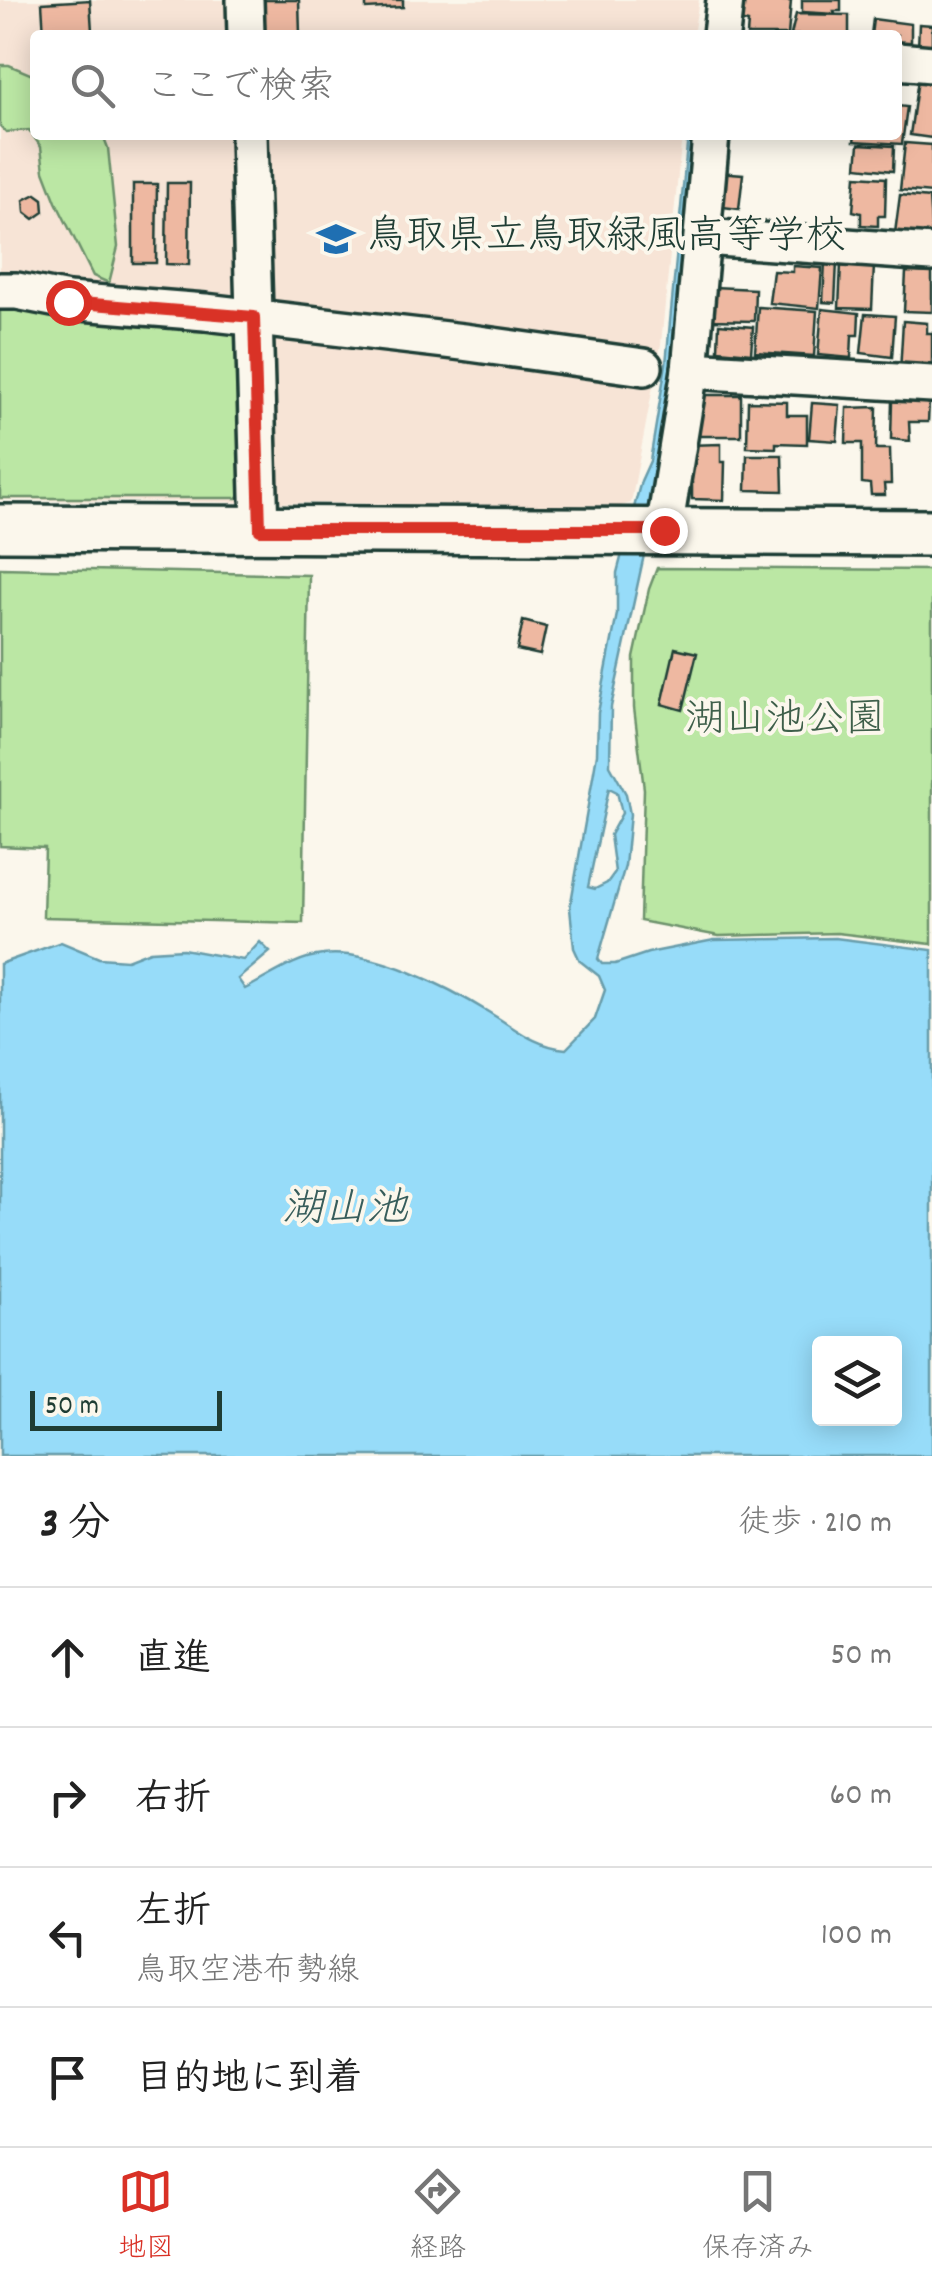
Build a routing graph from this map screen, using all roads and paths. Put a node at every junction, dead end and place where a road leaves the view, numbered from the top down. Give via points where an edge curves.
1 (245, 0) edge
2 (725, 0) edge
3 (246, 30) edge
4 (721, 30) edge
5 (902, 61) edge
6 (932, 64) edge
7 (248, 140) edge
8 (712, 140) edge
9 (702, 238) junction
10 (932, 253) edge
11 (0, 291) edge
12 (254, 317) junction
13 (644, 367) dead end
14 (690, 370) junction
15 (932, 384) edge
16 (0, 528) edge
17 (260, 530) junction
18 (664, 530) junction
19 (932, 533) edge

1 - 3 street
2 - 4 street
5 - 6 street
7 - 12 street
8 - 9 street
9 - 10 street
9 - 14 street
11 - 12 street
12 - 13 street
12 - 17 street
14 - 15 street
14 - 18 street
16 - 17 main road
17 - 18 main road
18 - 19 main road

